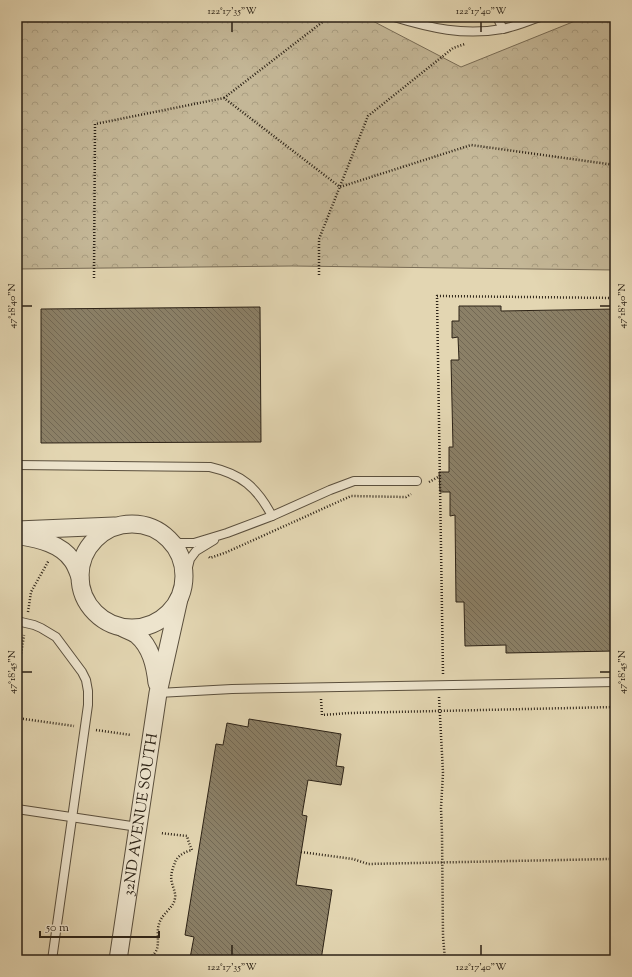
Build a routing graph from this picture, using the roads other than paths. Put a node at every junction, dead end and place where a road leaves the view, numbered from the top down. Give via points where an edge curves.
1 (394, 17) edge
2 (497, 17) edge
3 (540, 17) edge
4 (503, 29) junction
5 (17, 465) edge
6 (420, 483) road end
7 (272, 516) junction
8 (118, 526) junction
9 (17, 530) edge
10 (227, 533) junction
11 (17, 535) edge
12 (166, 537) junction
13 (80, 577) junction
14 (184, 583) junction
15 (179, 599) junction
16 (17, 621) edge
17 (121, 627) junction
18 (615, 682) edge
19 (158, 693) junction
20 (17, 809) edge
21 (72, 817) junction
22 (138, 827) junction
23 (52, 960) edge
24 (118, 960) edge

1 - 4 lane via 446,30 476,32
2 - 4 lane
3 - 4 lane
5 - 7 lane via 210,467 244,480 257,492
6 - 7 lane via 354,481
7 - 10 lane
8 - 9 street
8 - 12 street via 135,524 152,528
8 - 13 street via 103,533 90,545 83,560
10 - 12 lane via 188,544
10 - 14 lane via 196,551 190,559
11 - 13 street via 56,546 73,561
12 - 14 street via 177,550 183,566
13 - 17 street via 84,594 92,609 105,621
14 - 15 street
15 - 17 street via 169,613 155,623 139,628
15 - 19 street, 32ND AVENUE SOUTH
16 - 21 lane via 42,628 56,637 86,680 88,705
17 - 19 street, 32ND AVENUE SOUTH via 136,634 150,651
18 - 19 lane
19 - 22 street, 32ND AVENUE SOUTH
20 - 21 lane
21 - 22 lane
21 - 23 lane
22 - 24 street, 32ND AVENUE SOUTH

